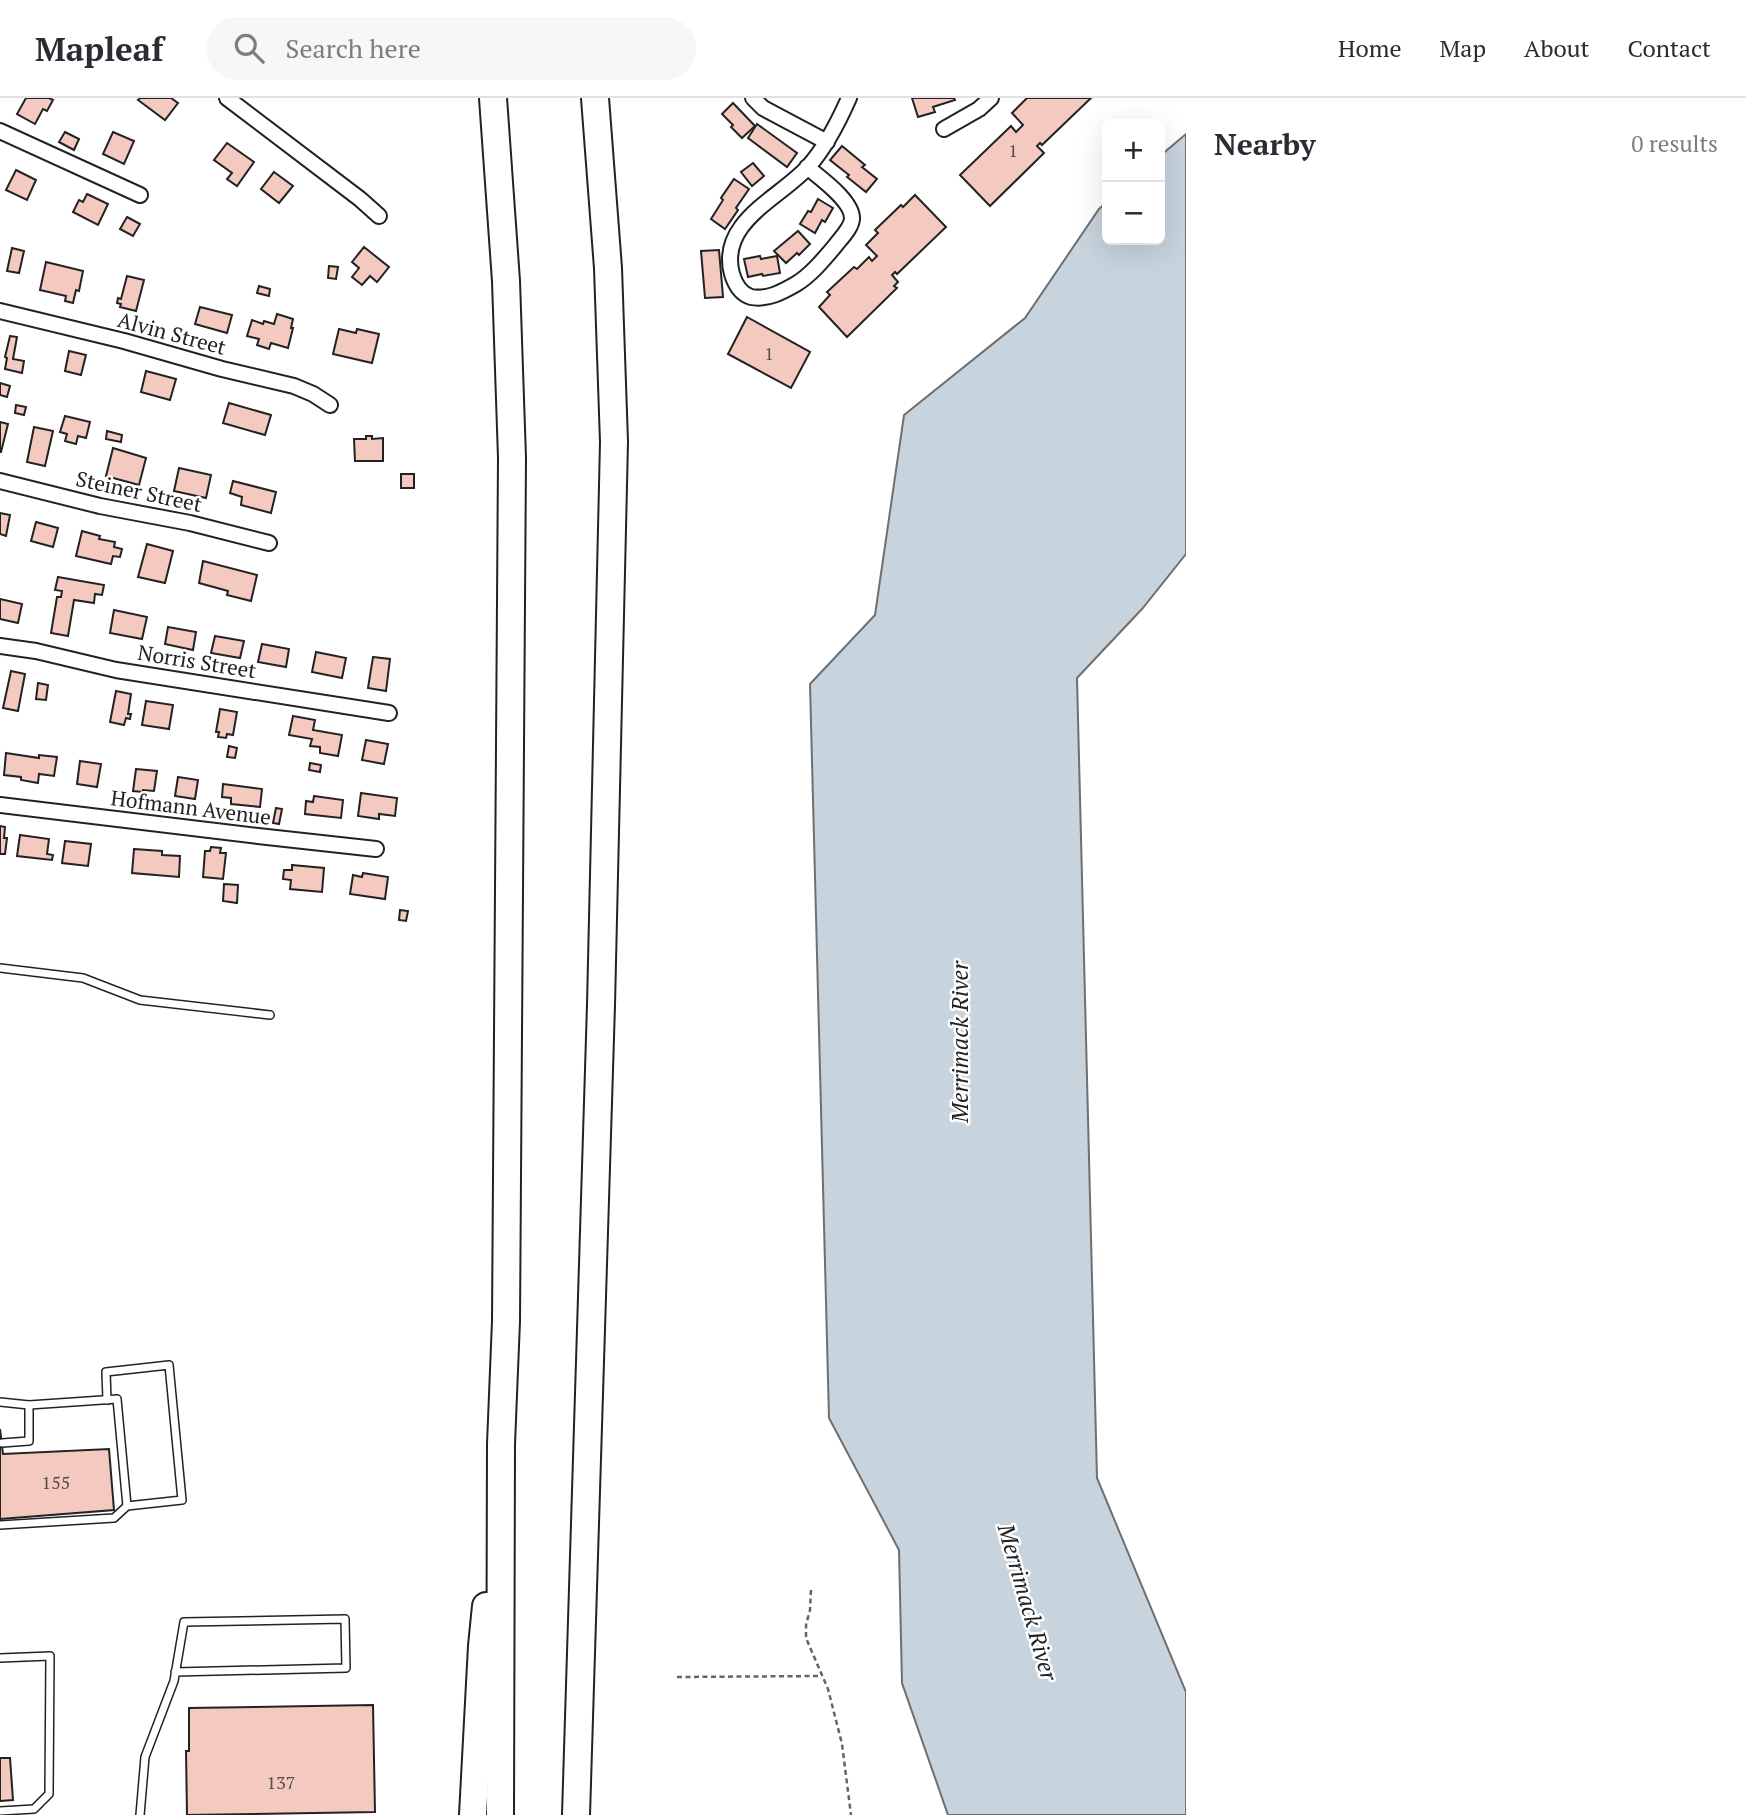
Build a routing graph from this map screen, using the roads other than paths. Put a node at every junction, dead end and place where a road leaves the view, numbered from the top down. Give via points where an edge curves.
1 (227, 98) edge
2 (494, 98) edge
3 (595, 98) edge
4 (753, 98) edge
5 (849, 98) edge
6 (991, 98) edge
7 (944, 129) dead end
8 (0, 131) edge
9 (827, 142) junction
10 (807, 167) junction
11 (140, 195) dead end
12 (379, 216) dead end
13 (0, 312) edge
14 (330, 405) dead end
15 (0, 481) edge
16 (268, 543) dead end
17 (0, 646) edge
18 (389, 713) dead end
19 (0, 805) edge
20 (376, 849) dead end
21 (0, 968) edge
22 (270, 1015) dead end
23 (107, 1400) junction
24 (0, 1402) edge
25 (29, 1405) junction
26 (2, 1443) dead end
27 (501, 1444) junction
28 (127, 1506) junction
29 (0, 1525) edge
30 (0, 1658) edge
31 (176, 1672) junction
32 (0, 1811) edge
33 (140, 1815) edge
34 (473, 1815) edge
35 (500, 1815) edge
36 (576, 1815) edge

1 - 12 street
2 - 27 highway via 512,458
3 - 36 highway via 614,442
4 - 9 street via 762,108
5 - 9 street
6 - 7 street
8 - 11 street
9 - 10 street
10 - 10 street via 751,215 731,248 735,284 747,296 781,293 802,280 847,230 852,219 847,205
13 - 14 street, Alvin Street via 294,386
15 - 16 street, Steiner Street
17 - 18 street, Norris Street via 116,670
19 - 20 street, Hofmann Avenue
21 - 22 lane via 83,978 140,1000
23 - 25 lane
23 - 28 lane via 117,1399
23 - 28 lane via 106,1372 169,1364 182,1500
24 - 25 lane
25 - 26 lane via 29,1441
27 - 34 highway via 482,1646
27 - 35 highway
28 - 29 lane via 114,1518
30 - 32 lane via 50,1656 49,1794 34,1809
31 - 31 lane via 346,1668 345,1619 184,1622
31 - 33 lane via 145,1757

